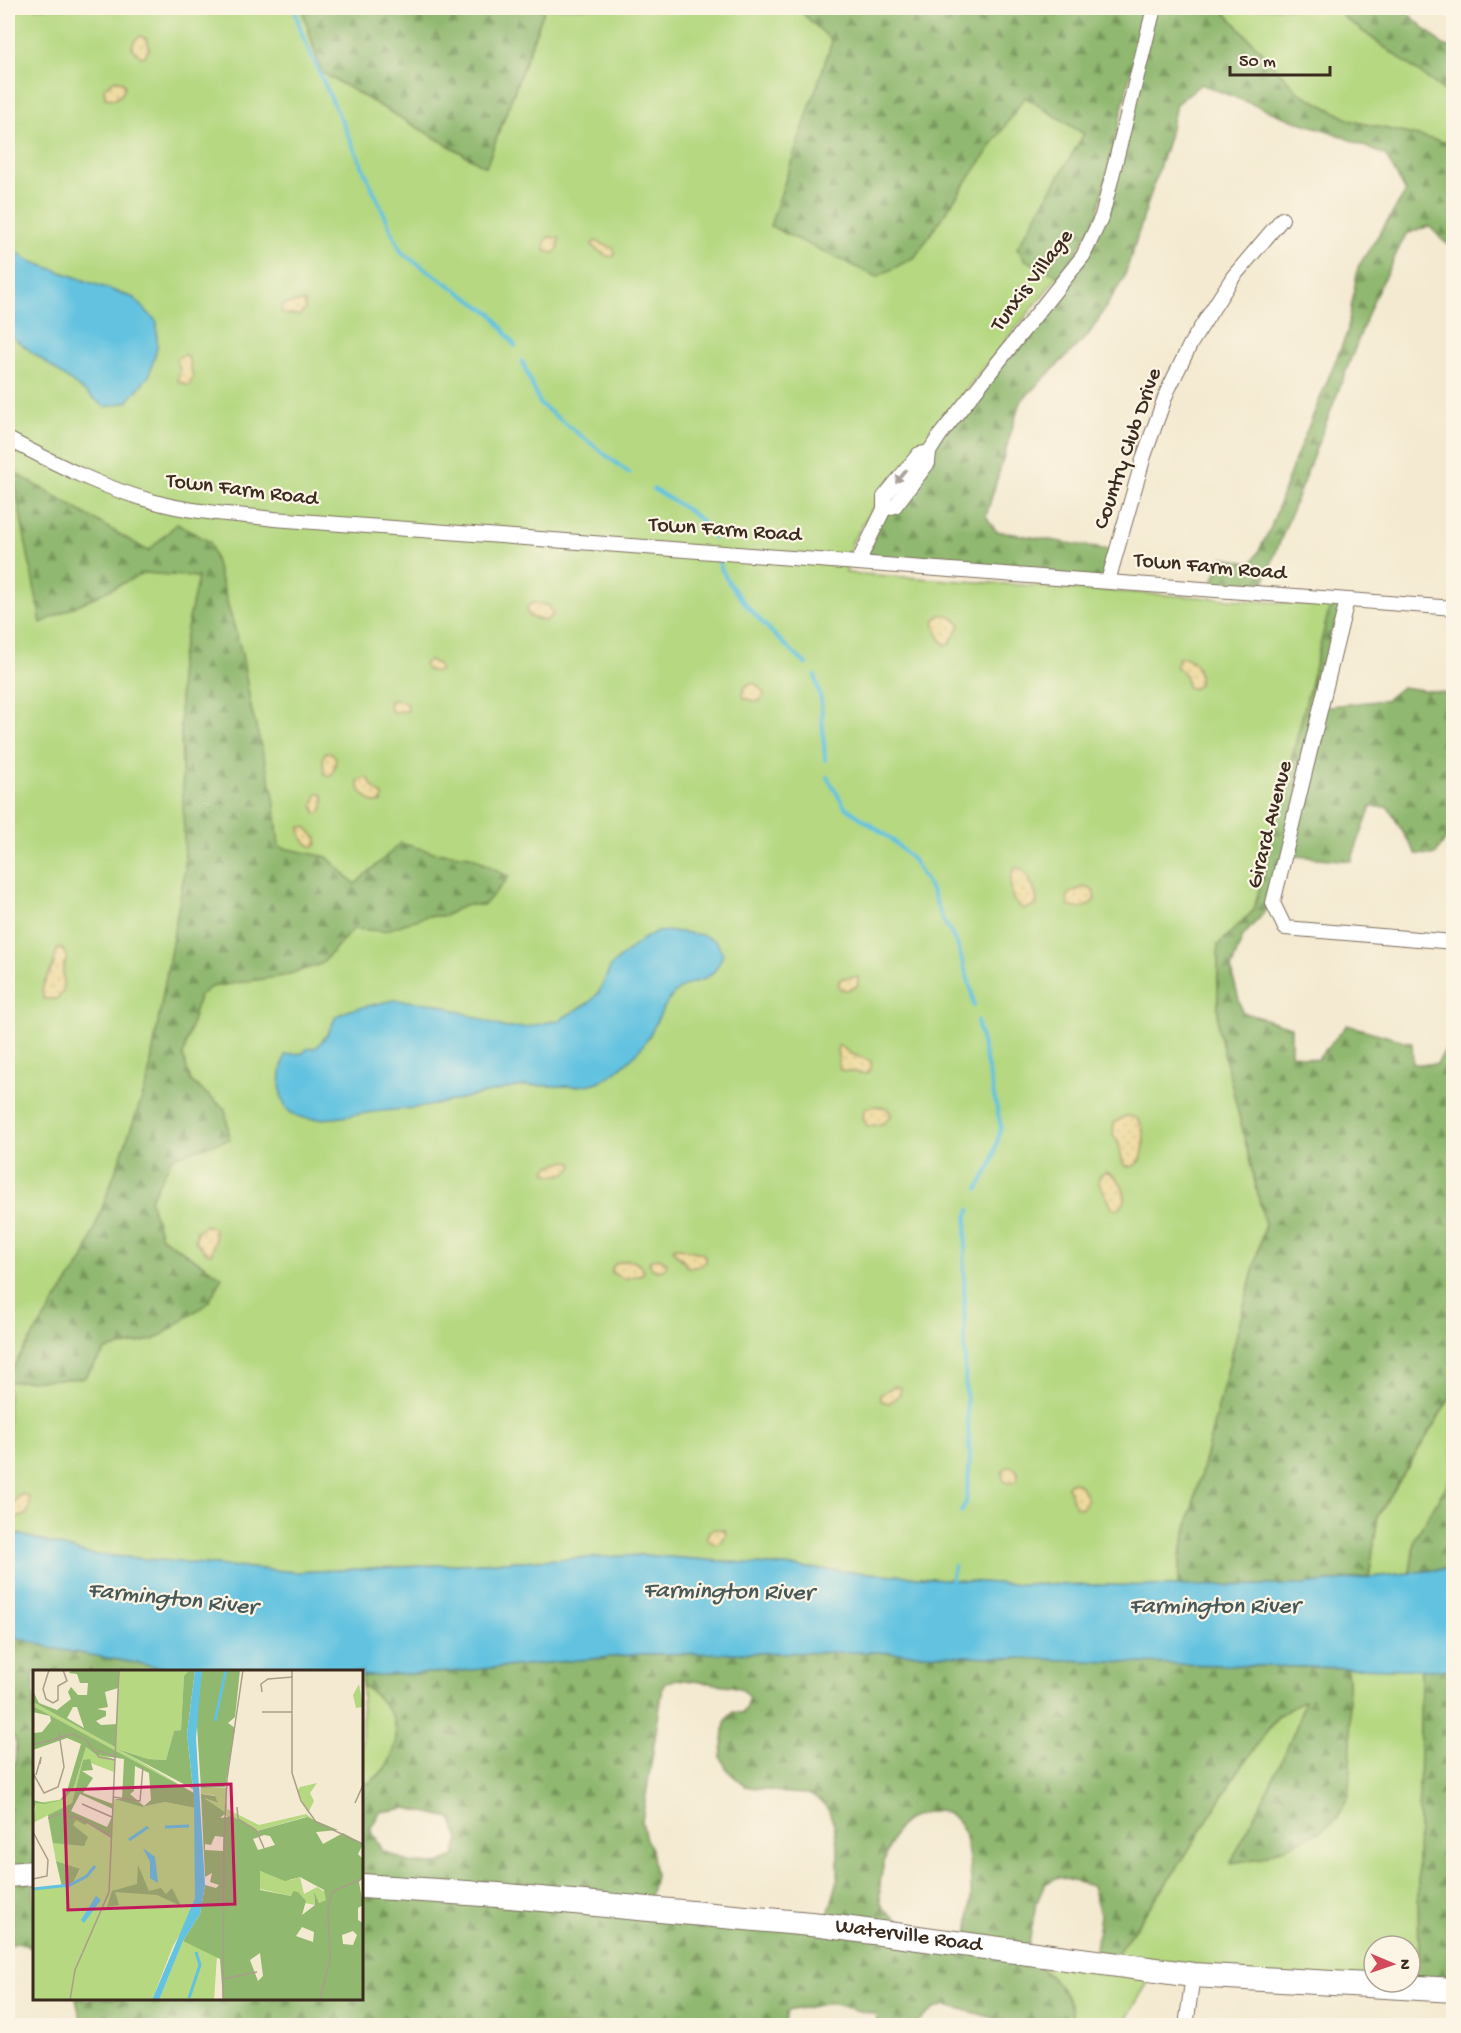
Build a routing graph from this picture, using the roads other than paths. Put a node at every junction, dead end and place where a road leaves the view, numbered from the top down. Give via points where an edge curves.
1 (1154, 8) edge
2 (1282, 219) dead end
3 (8, 439) edge
4 (858, 562) junction
5 (1108, 581) junction
6 (1347, 600) junction
7 (1454, 608) edge
8 (1454, 942) edge
9 (33, 1873) edge
10 (8, 1875) edge
11 (363, 1886) edge
12 (1194, 1975) junction
13 (1454, 1990) edge
14 (1186, 2025) edge

1 - 4 street, Tunxis Village via 1102,216 1083,256 929,452 919,454 884,497 884,509
2 - 5 street, Country Club Drive via 1233,277 1191,343 1167,392
3 - 4 street, Town Farm Road via 82,478 157,503 195,510
4 - 5 street, Town Farm Road
5 - 6 street, Town Farm Road
6 - 7 street, Town Farm Road
6 - 8 street, Girard Avenue via 1273,903 1285,928
9 - 10 highway
11 - 12 highway, Waterville Road via 820,1925
12 - 13 highway, Waterville Road
12 - 14 street

